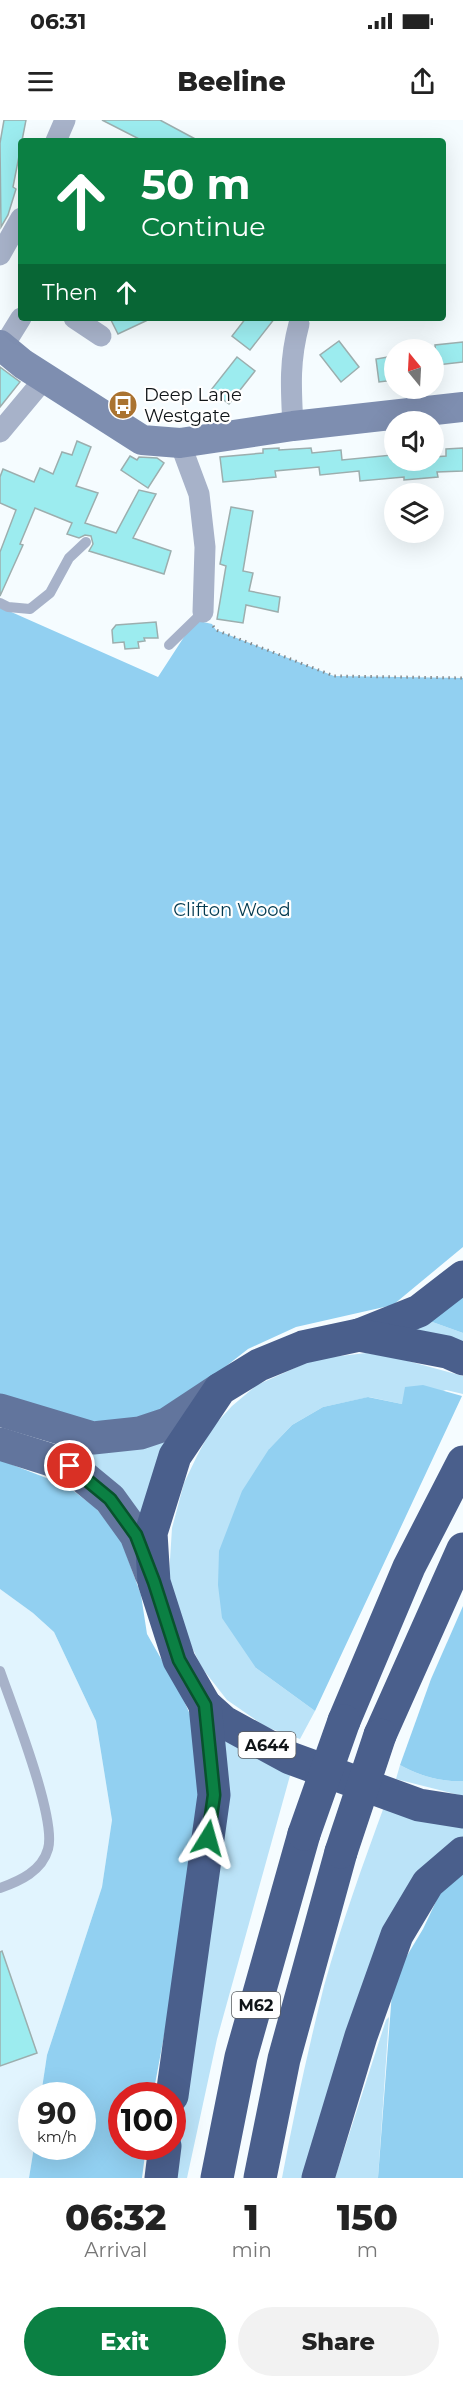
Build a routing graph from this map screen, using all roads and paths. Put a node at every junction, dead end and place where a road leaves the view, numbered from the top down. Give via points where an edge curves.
1 (64, 120) edge
2 (57, 138) edge
3 (18, 223) edge
4 (0, 255) edge
5 (19, 321) edge
6 (78, 321) edge
7 (299, 324) dead end
8 (101, 336) dead end
9 (2, 346) edge
10 (45, 378) junction
11 (463, 407) edge
12 (293, 426) junction
13 (0, 432) edge
14 (180, 443) junction
15 (86, 542) dead end
16 (0, 603) edge
17 (203, 612) junction
18 (169, 645) dead end
19 (463, 678) edge
20 (463, 1277) edge
21 (359, 1335) junction
22 (463, 1359) edge
23 (220, 1389) junction
24 (0, 1410) edge
25 (0, 1444) edge
26 (463, 1462) edge
27 (463, 1549) edge
28 (154, 1582) junction
29 (0, 1671) edge
30 (205, 1705) junction
31 (463, 1812) edge
32 (463, 1853) edge
33 (0, 1888) edge
34 (174, 2082) edge
35 (163, 2160) edge
36 (161, 2178) edge
37 (217, 2178) edge
38 (260, 2178) edge
39 (318, 2178) edge

1 - 2 street
3 - 4 street
5 - 9 street
6 - 8 street
7 - 12 street via 290,372
9 - 10 street
10 - 13 street
10 - 14 street via 142,440
11 - 12 street
12 - 14 street
14 - 17 street via 200,504 205,547
15 - 16 lane via 69,558 50,593 30,609
17 - 18 lane
17 - 19 path via 216,630 334,676
20 - 21 highway via 419,1311
21 - 22 highway, A644 via 447,1352
21 - 23 highway, A644 via 303,1347 259,1365
23 - 24 main road, A644 via 167,1424 140,1433 93,1438
23 - 28 highway, A644 via 175,1456 151,1533
25 - 28 main road, A644 via 70,1466 110,1499 136,1535
26 - 37 highway, M62, bridge via 409,1567 344,1721 304,1834 241,2057
27 - 38 highway, M62, bridge via 380,1735 341,1852 284,2059
28 - 30 highway, A644 via 179,1660
29 - 33 lane via 46,1811 50,1835 48,1849 35,1870
30 - 31 highway, A644 via 224,1722 290,1758 419,1805
30 - 34 highway via 214,1795
32 - 39 highway via 428,1883 397,1935 361,2036
35 - 36 highway

